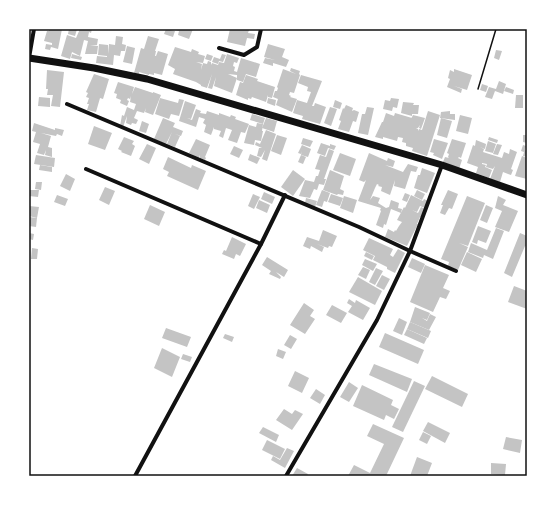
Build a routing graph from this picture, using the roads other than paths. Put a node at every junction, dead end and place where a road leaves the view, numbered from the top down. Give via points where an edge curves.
1 (34, 29) edge
2 (261, 29) edge
3 (219, 48) dead end
4 (29, 58) edge
5 (67, 104) dead end
6 (442, 165) junction
7 (86, 169) dead end
8 (285, 195) junction
9 (527, 195) edge
10 (261, 244) junction
11 (410, 252) junction
12 (456, 271) dead end
13 (135, 476) edge
14 (286, 476) edge

1 - 4 street
2 - 3 street via 257,47 244,55
4 - 6 main road via 147,79
5 - 8 street
6 - 9 main road
6 - 11 street
7 - 10 street
8 - 10 street
8 - 11 street
10 - 13 street
11 - 12 street
11 - 14 street via 378,320

